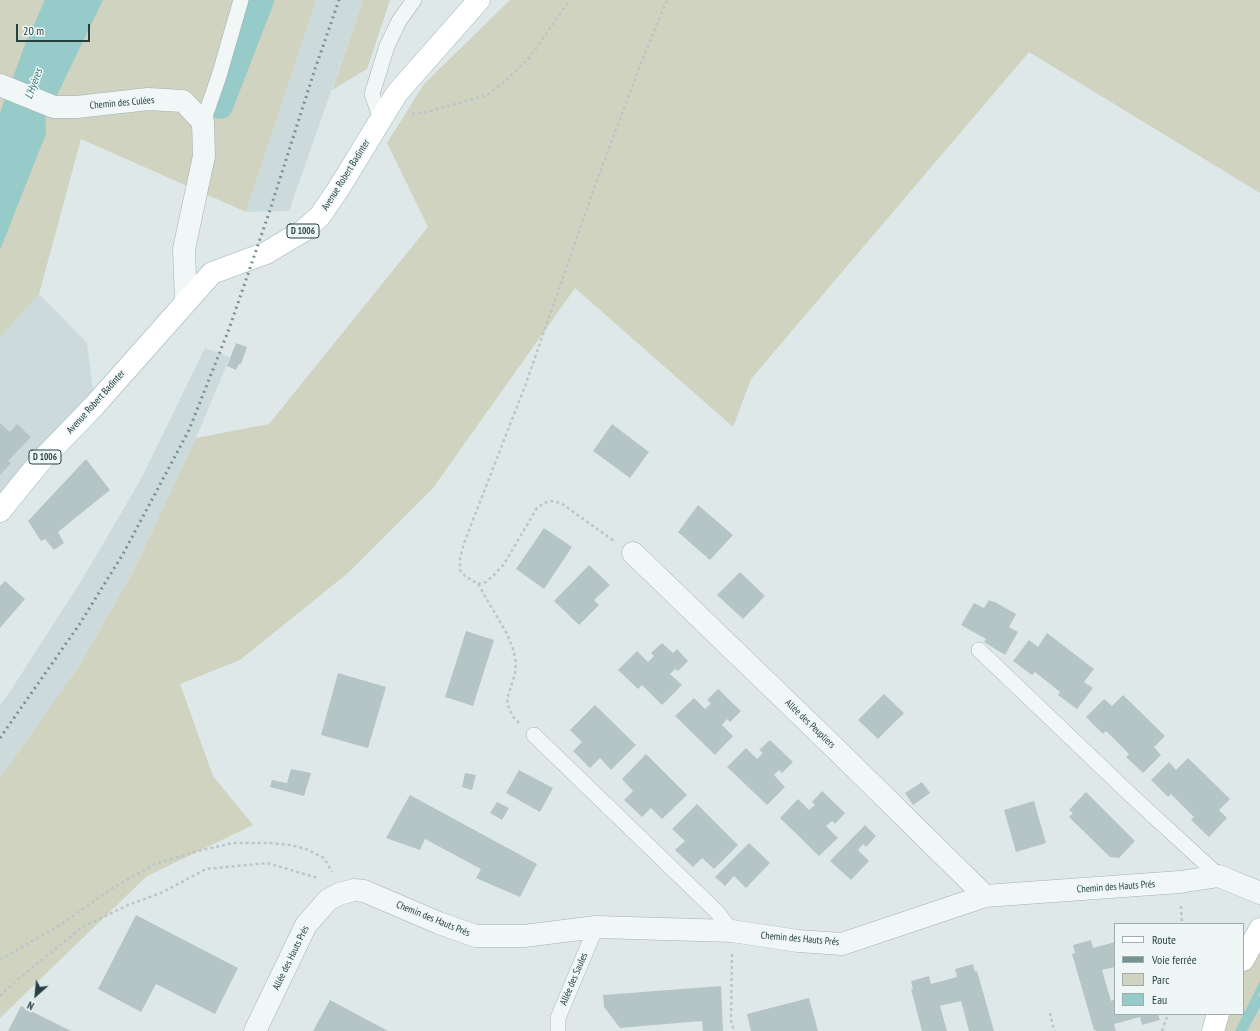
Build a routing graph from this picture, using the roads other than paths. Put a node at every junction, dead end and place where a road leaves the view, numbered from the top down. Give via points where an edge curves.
1 (242, 0) edge
2 (414, 0) edge
3 (479, 0) edge
4 (0, 85) edge
5 (381, 119) junction
6 (203, 122) junction
7 (186, 300) junction
8 (0, 511) edge
9 (633, 553) road end
10 (979, 650) dead end
11 (534, 735) road end
12 (1219, 876) junction
13 (1260, 894) edge
14 (985, 896) junction
15 (334, 897) joint
16 (596, 927) junction
17 (1260, 929) edge
18 (732, 942) junction
19 (1244, 958) edge
20 (1218, 1015) edge
21 (255, 1031) edge
22 (558, 1031) edge
23 (1213, 1031) edge

1 - 6 lane
2 - 5 lane via 386,46 372,94
3 - 5 main road, D 1006 via 397,93
4 - 6 street, Chemin des Culées via 54,107 148,100 183,101
5 - 7 main road, Avenue Robert Badinter / D 1006 via 320,216 303,231 266,253 212,273
6 - 7 street via 204,156 184,249
7 - 8 main road, Avenue Robert Badinter / D 1006 via 94,406 39,463
9 - 14 street, Allée des Peupliers
10 - 12 lane
11 - 18 lane via 712,907
12 - 13 street
12 - 14 street, Chemin des Hauts Prés via 1180,882
14 - 18 street, Chemin des Hauts Prés via 842,944 798,941
15 - 16 street, Chemin des Hauts Prés via 354,890 364,891 476,936 524,936
15 - 21 street, Allée des Hauts Prés via 306,925
16 - 18 street, Chemin des Hauts Prés
16 - 22 lane, Allée des Saules via 558,1018
17 - 19 main road
20 - 23 main road

